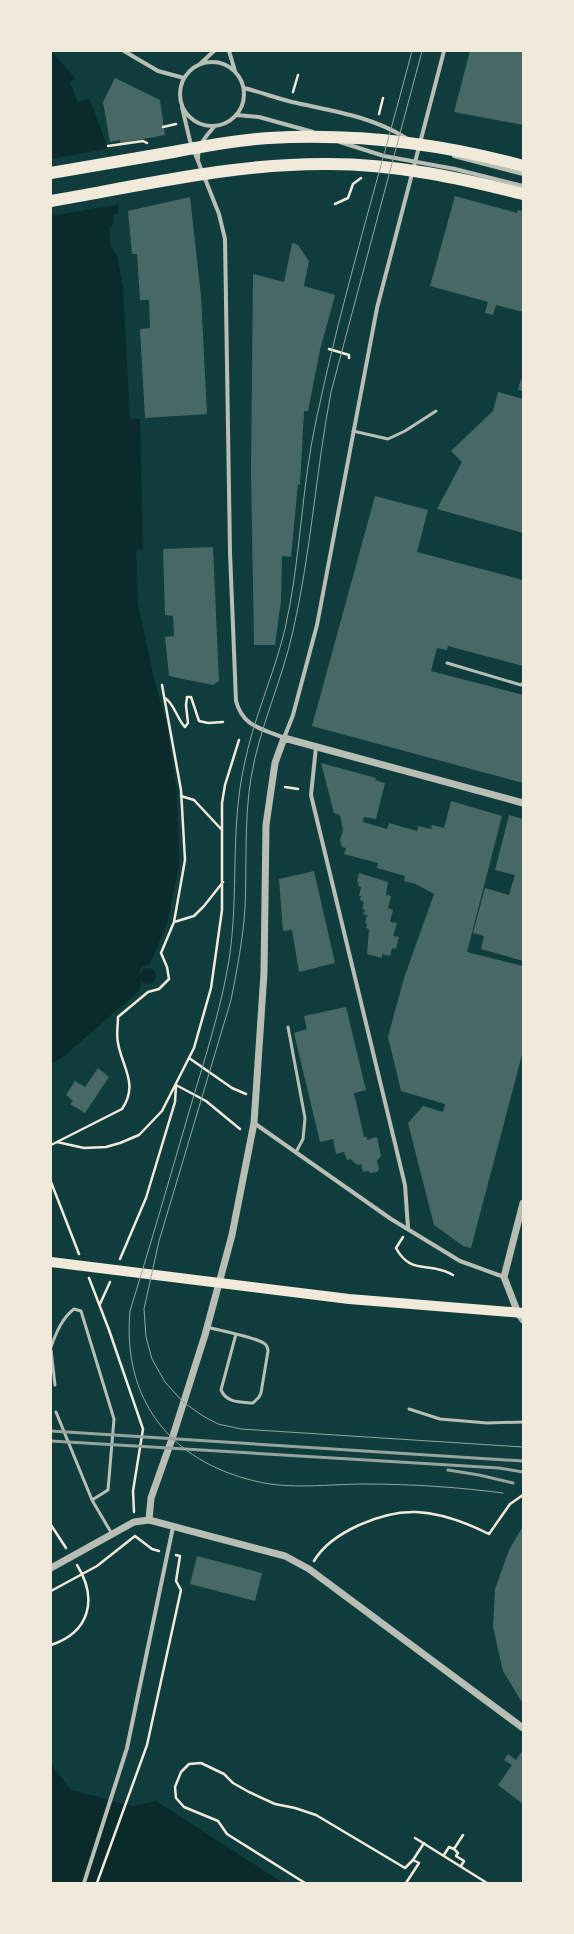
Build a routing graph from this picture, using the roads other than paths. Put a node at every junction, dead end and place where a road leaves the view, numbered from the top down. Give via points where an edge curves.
1 (124, 51) edge
2 (214, 51) edge
3 (229, 51) edge
4 (444, 51) edge
5 (198, 65) junction
6 (235, 71) junction
7 (184, 78) junction
8 (244, 88) junction
9 (182, 107) junction
10 (237, 115) junction
11 (214, 127) junction
12 (419, 144) junction
13 (414, 161) junction
14 (199, 164) junction
15 (523, 166) edge
16 (51, 173) edge
17 (523, 174) edge
18 (523, 186) edge
19 (523, 194) edge
20 (51, 201) edge
21 (436, 411) dead end
22 (353, 431) junction
23 (447, 663) dead end
24 (523, 683) edge
25 (284, 738) junction
26 (316, 747) junction
27 (523, 803) edge
28 (288, 1027) dead end
29 (254, 1123) junction
30 (296, 1152) junction
31 (523, 1203) edge
32 (408, 1228) junction
33 (51, 1262) edge
34 (504, 1277) junction
35 (522, 1315) edge
36 (207, 1327) junction
37 (236, 1334) junction
38 (51, 1347) edge
39 (51, 1350) edge
40 (55, 1385) dead end
41 (409, 1409) dead end
42 (56, 1412) dead end
43 (523, 1422) edge
44 (92, 1500) junction
45 (149, 1520) junction
46 (173, 1527) junction
47 (112, 1534) junction
48 (51, 1568) edge
49 (523, 1728) edge
50 (84, 1883) edge

1 - 7 street via 158,71
2 - 5 street
3 - 6 street
4 - 12 street
5 - 6 street via 218,62
5 - 7 street
6 - 8 street
7 - 9 street via 180,88
8 - 10 street via 244,102
8 - 12 street via 374,121
9 - 11 street via 196,122
9 - 14 street
10 - 11 street via 231,121
10 - 13 street via 259,117 372,153
11 - 14 street via 203,138 198,152
12 - 13 street
12 - 17 street
13 - 18 street
13 - 22 street via 377,308
14 - 25 street via 219,214 225,239 230,552 236,701 239,713 245,721
15 - 16 highway via 433,145 367,137 321,136 237,141
19 - 20 highway via 438,174 370,166 317,164 278,165 227,171
21 - 22 lane via 405,431 388,438
22 - 25 street via 317,625 293,715
23 - 24 lane
25 - 26 street
25 - 29 street via 275,763 266,825 264,973
26 - 27 street
26 - 32 street via 311,795 405,1186
28 - 30 lane via 305,1118 303,1139
29 - 30 street
29 - 36 street via 232,1235
30 - 32 street via 391,1219
31 - 34 street
32 - 34 street via 460,1261
33 - 35 main road via 349,1299 484,1308
34 - 35 street
36 - 37 lane
36 - 45 street via 151,1498
37 - 37 lane via 267,1346 261,1393 253,1403 227,1399 221,1390
38 - 44 lane via 56,1332 68,1314 74,1309 81,1311 114,1419 108,1490
39 - 40 lane
41 - 43 lane via 440,1419 487,1423
42 - 44 lane
44 - 47 lane
45 - 46 street
45 - 47 street via 134,1522
46 - 49 street via 285,1556 302,1564
46 - 50 street via 127,1748
47 - 48 street

